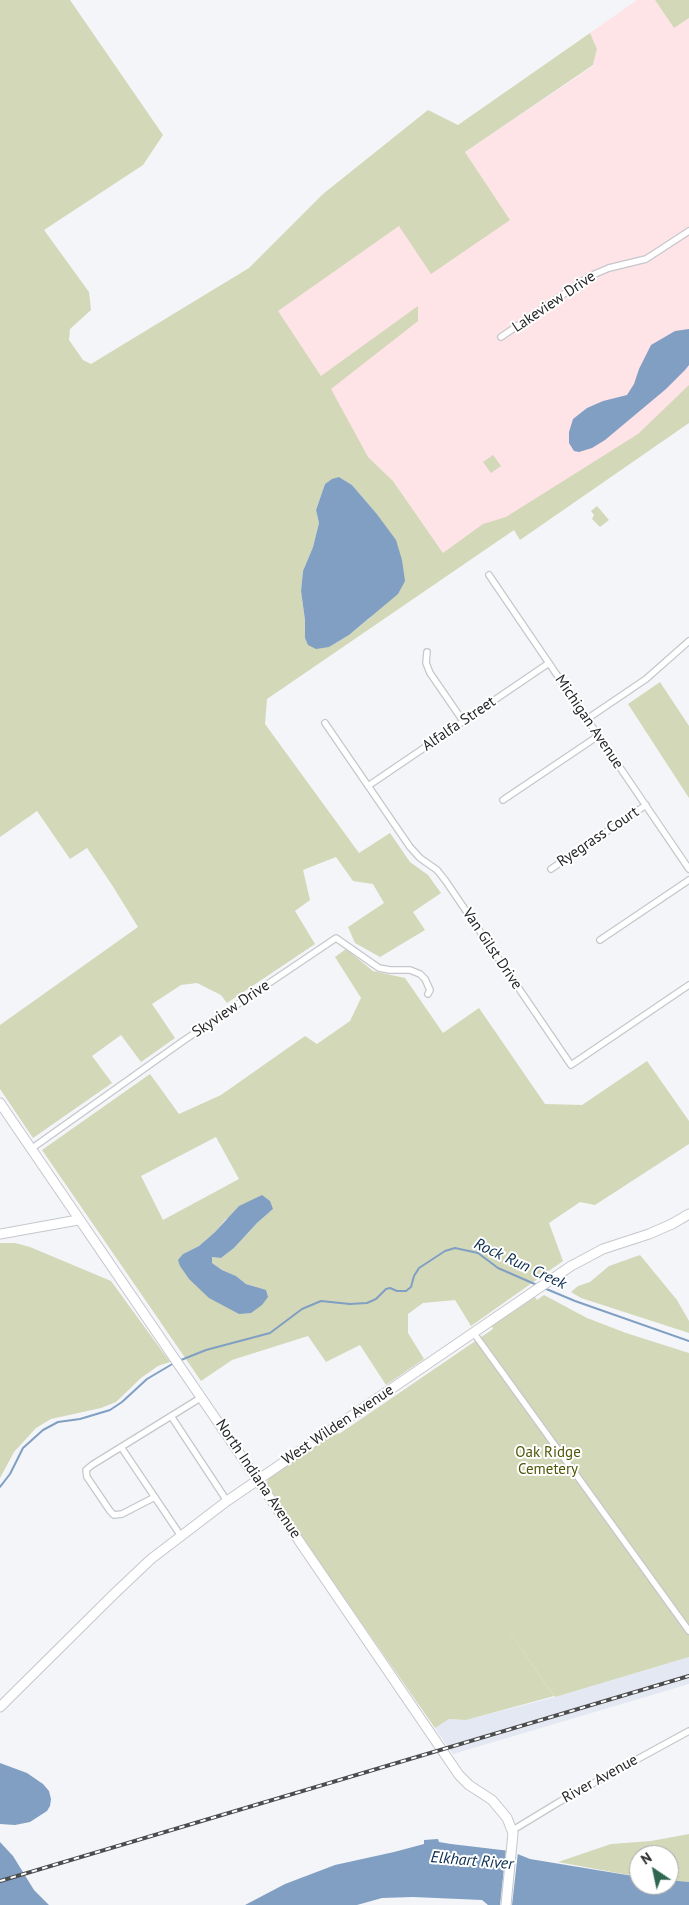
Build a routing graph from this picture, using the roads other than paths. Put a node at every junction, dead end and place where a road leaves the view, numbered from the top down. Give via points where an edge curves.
1 (689, 231) edge
2 (501, 337) dead end
3 (489, 575) dead end
4 (689, 641) edge
5 (427, 652) dead end
6 (550, 662) junction
7 (587, 719) junction
8 (463, 721) junction
9 (325, 722) dead end
10 (598, 736) junction
11 (368, 786) junction
12 (503, 800) dead end
13 (646, 805) junction
14 (550, 869) dead end
15 (689, 869) edge
16 (689, 880) edge
17 (600, 940) dead end
18 (689, 985) edge
19 (428, 994) dead end
20 (0, 1103) edge
21 (31, 1148) junction
22 (689, 1214) edge
23 (78, 1220) junction
24 (0, 1234) edge
25 (473, 1332) junction
26 (202, 1397) junction
27 (170, 1416) junction
28 (121, 1447) junction
29 (258, 1480) junction
30 (155, 1497) junction
31 (227, 1501) junction
32 (181, 1536) junction
33 (689, 1631) edge
34 (0, 1708) edge
35 (689, 1731) edge
36 (513, 1830) junction
37 (506, 1905) edge

1 - 2 street, Lakeview Drive via 646,259 590,276
3 - 6 street, Michigan Avenue
4 - 7 street via 646,679
5 - 8 street via 430,673
6 - 7 street, Michigan Avenue
6 - 8 street, Alfalfa Street
7 - 10 street, Michigan Avenue
8 - 11 street, Alfalfa Street
9 - 11 street, Van Gilst Drive
10 - 12 street
10 - 13 street, Michigan Avenue
11 - 18 street, Van Gilst Drive via 410,847 445,880 571,1065
13 - 14 street, Ryegrass Court
13 - 15 street, Michigan Avenue
16 - 17 street
19 - 21 street, Skyview Drive via 430,990 420,974 410,970 379,968 336,938
20 - 21 street, North Indiana Avenue
21 - 23 street, North Indiana Avenue
22 - 25 street, West Wilden Avenue via 649,1234 588,1256
23 - 24 street
23 - 26 street, North Indiana Avenue
25 - 29 street, West Wilden Avenue
25 - 33 street
26 - 27 street
26 - 29 street, North Indiana Avenue
27 - 28 street
27 - 31 street
28 - 30 street
28 - 30 street via 86,1470 87,1477 110,1511 114,1515 122,1514
29 - 31 street, West Wilden Avenue
29 - 36 street, North Indiana Avenue via 459,1775 499,1807
30 - 32 street
31 - 32 street, West Wilden Avenue
32 - 34 street, West Wilden Avenue via 112,1596
35 - 36 street, River Avenue
36 - 37 street

